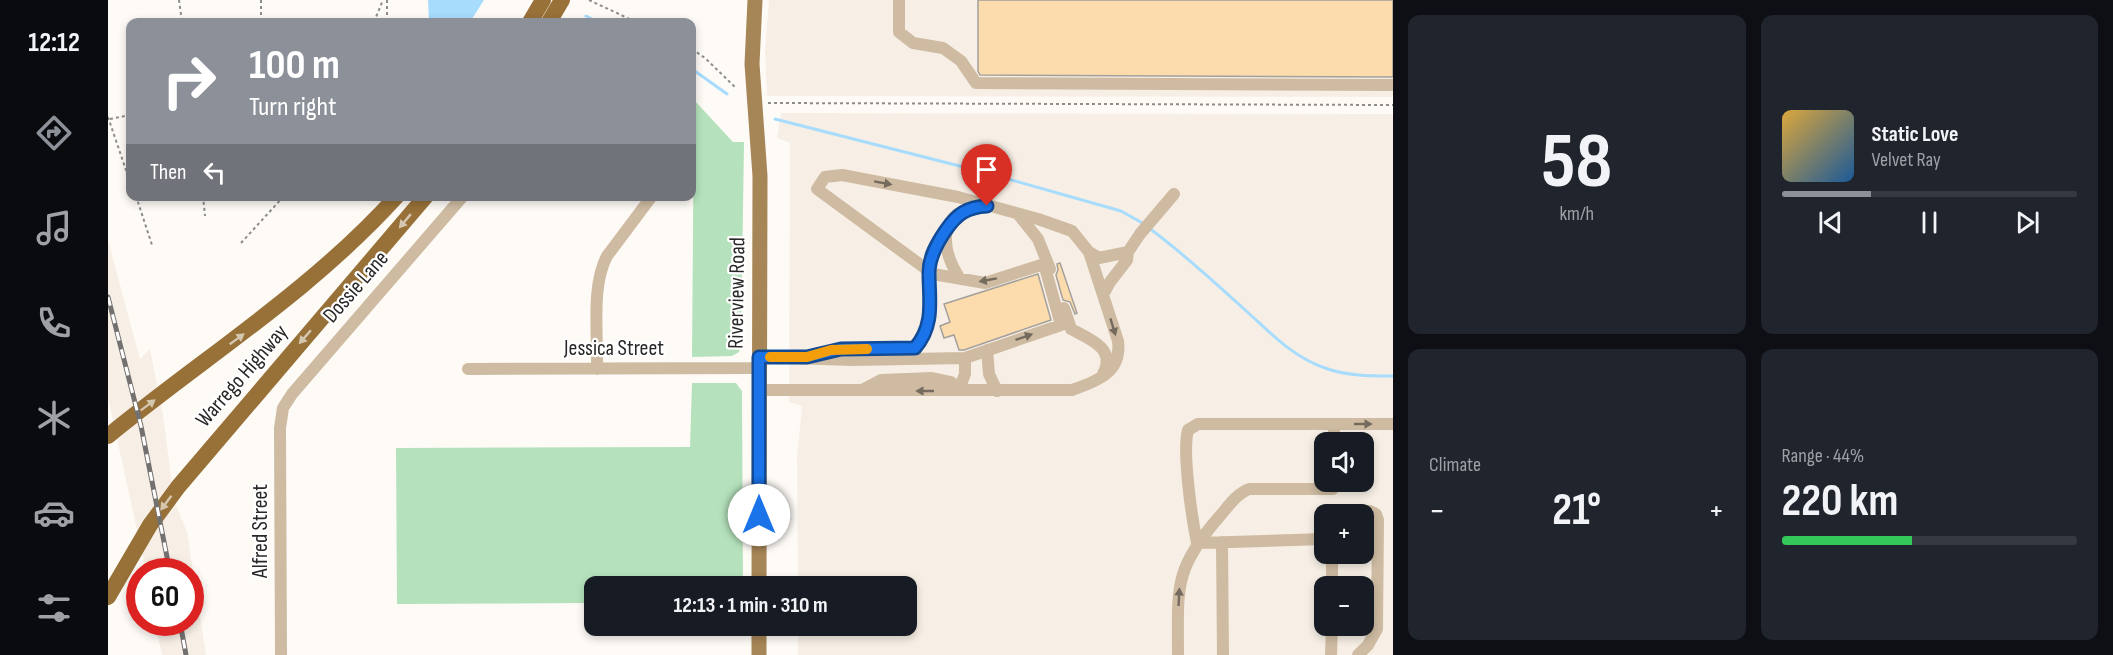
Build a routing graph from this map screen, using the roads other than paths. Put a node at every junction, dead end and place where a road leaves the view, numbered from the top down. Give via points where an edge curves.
1 (543, 0) edge
2 (574, 0) edge
3 (755, 0) edge
4 (899, 0) edge
5 (556, 11) edge
6 (532, 18) edge
7 (1393, 84) edge
8 (1174, 194) dead end
9 (392, 201) edge
10 (422, 201) edge
11 (459, 201) edge
12 (648, 201) edge
13 (987, 206) junction
14 (1018, 214) junction
15 (948, 227) junction
16 (1089, 252) junction
17 (1128, 252) junction
18 (929, 272) junction
19 (960, 279) junction
20 (1103, 295) junction
21 (987, 350) junction
22 (807, 357) junction
23 (965, 358) junction
24 (759, 362) junction
25 (468, 369) dead end
26 (597, 369) junction
27 (1102, 377) junction
28 (759, 390) junction
29 (959, 390) junction
30 (997, 391) junction
31 (283, 408) joint
32 (1334, 424) junction
33 (1393, 424) edge
34 (1334, 432) edge
35 (108, 436) edge
36 (1314, 486) edge
37 (1374, 513) edge
38 (1314, 539) edge
39 (1222, 542) junction
40 (1197, 543) junction
41 (759, 576) edge
42 (108, 597) edge
43 (759, 636) edge
44 (1332, 636) edge
45 (281, 655) edge
46 (759, 655) edge
47 (1178, 655) edge
48 (1223, 655) edge
49 (1331, 655) edge
50 (1358, 655) edge

1 - 6 highway
2 - 5 highway
3 - 24 main road, Riverview Road via 752,64 760,153
4 - 7 street via 899,32 913,43 943,48 961,61 976,82
8 - 17 street
35 -> 9 highway, Warrego Highway via 316,277
10 -> 42 highway, Warrego Highway via 202,457 150,525
11 - 31 street, Dossie Lane
12 - 26 street via 602,265 598,284
13 - 14 street
13 - 15 street via 967,209
18 -> 13 street via 822,193 818,189 825,177 842,175 958,196
14 - 16 street via 1072,231
14 - 27 street via 1038,239 1071,329 1098,343 1107,354
15 - 18 street via 931,257
15 - 19 street via 946,252
16 - 17 street via 1099,258
16 - 20 street
17 - 20 street via 1127,260
18 - 19 street
18 - 22 street via 929,322 925,337 915,348 841,349
21 -> 19 street via 1061,325 1044,264 985,283
20 -> 27 street via 1119,351 1117,362
21 - 23 street
21 - 30 street via 989,374
22 - 23 street
22 - 24 street, Jessica Street
23 - 29 street
24 - 26 street, Jessica Street
24 - 28 main road, Riverview Road
25 - 26 street, Jessica Street
27 - 30 street via 1072,390
29 -> 28 street
28 - 41 main road, Riverview Road
29 - 30 street
31 - 45 street, Alfred Street
32 -> 33 street
32 - 34 street
32 - 40 street via 1192,426 1187,435 1189,482
36 - 40 street via 1243,491
37 - 50 street via 1378,520 1378,621 1374,636
38 - 39 street
39 - 40 street
39 - 48 street
47 -> 40 street via 1179,584
43 - 46 main road
44 - 49 street

